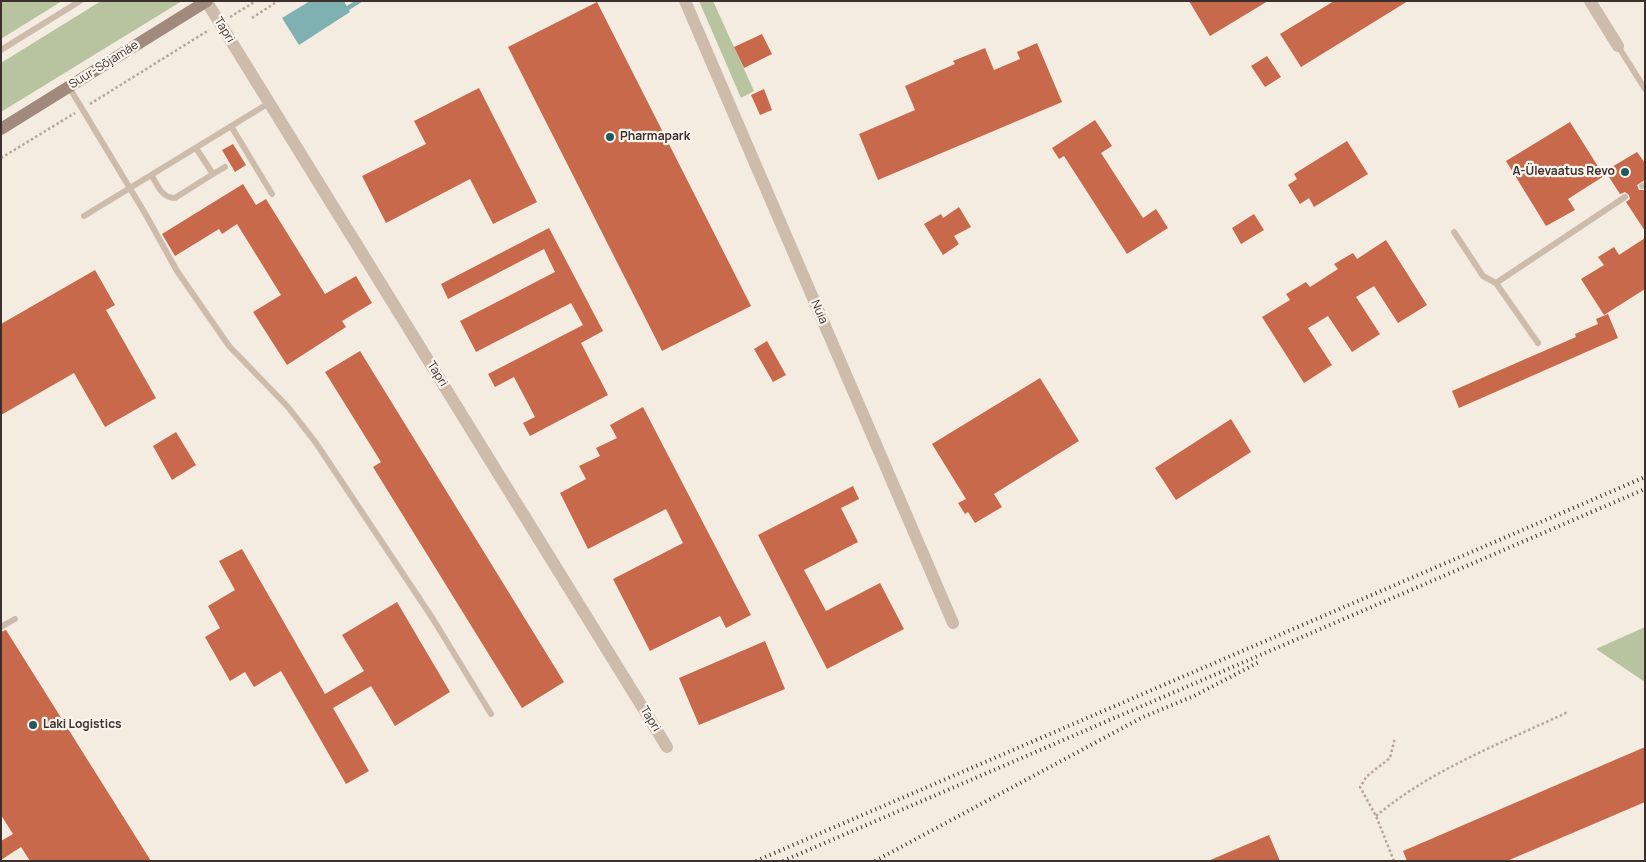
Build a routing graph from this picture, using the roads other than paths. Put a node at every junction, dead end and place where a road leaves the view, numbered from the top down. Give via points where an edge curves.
1 (80, 1) edge
2 (207, 1) edge
3 (685, 1) edge
4 (1590, 1) edge
5 (1618, 46) joint
6 (1, 50) edge
7 (69, 87) junction
8 (1645, 89) edge
9 (269, 103) junction
10 (231, 126) junction
11 (1, 128) edge
12 (196, 148) junction
13 (225, 167) dead end
14 (213, 174) junction
15 (152, 176) junction
16 (130, 188) junction
17 (272, 194) dead end
18 (1625, 197) dead end
19 (84, 216) dead end
20 (1454, 232) dead end
21 (1496, 283) junction
22 (1538, 343) dead end
23 (15, 619) dead end
24 (953, 623) dead end
25 (1, 628) edge
26 (491, 714) dead end
27 (667, 747) dead end

1 - 6 lane
2 - 7 main road, Suur-Sõjamäe
2 - 9 street, Tapri
3 - 24 street, Nuia
4 - 5 street
5 - 8 lane
7 - 11 main road, Suur-Sõjamäe
7 - 16 lane
9 - 10 lane
9 - 27 street, Tapri
10 - 12 lane
10 - 17 lane
12 - 14 lane
12 - 15 lane
13 - 14 lane
14 - 15 lane via 175,198 162,193
15 - 16 lane
16 - 19 lane
16 - 26 lane via 176,271 229,346 288,407 316,442 433,619
18 - 21 lane
20 - 21 lane via 1483,276
21 - 22 lane
23 - 25 lane

